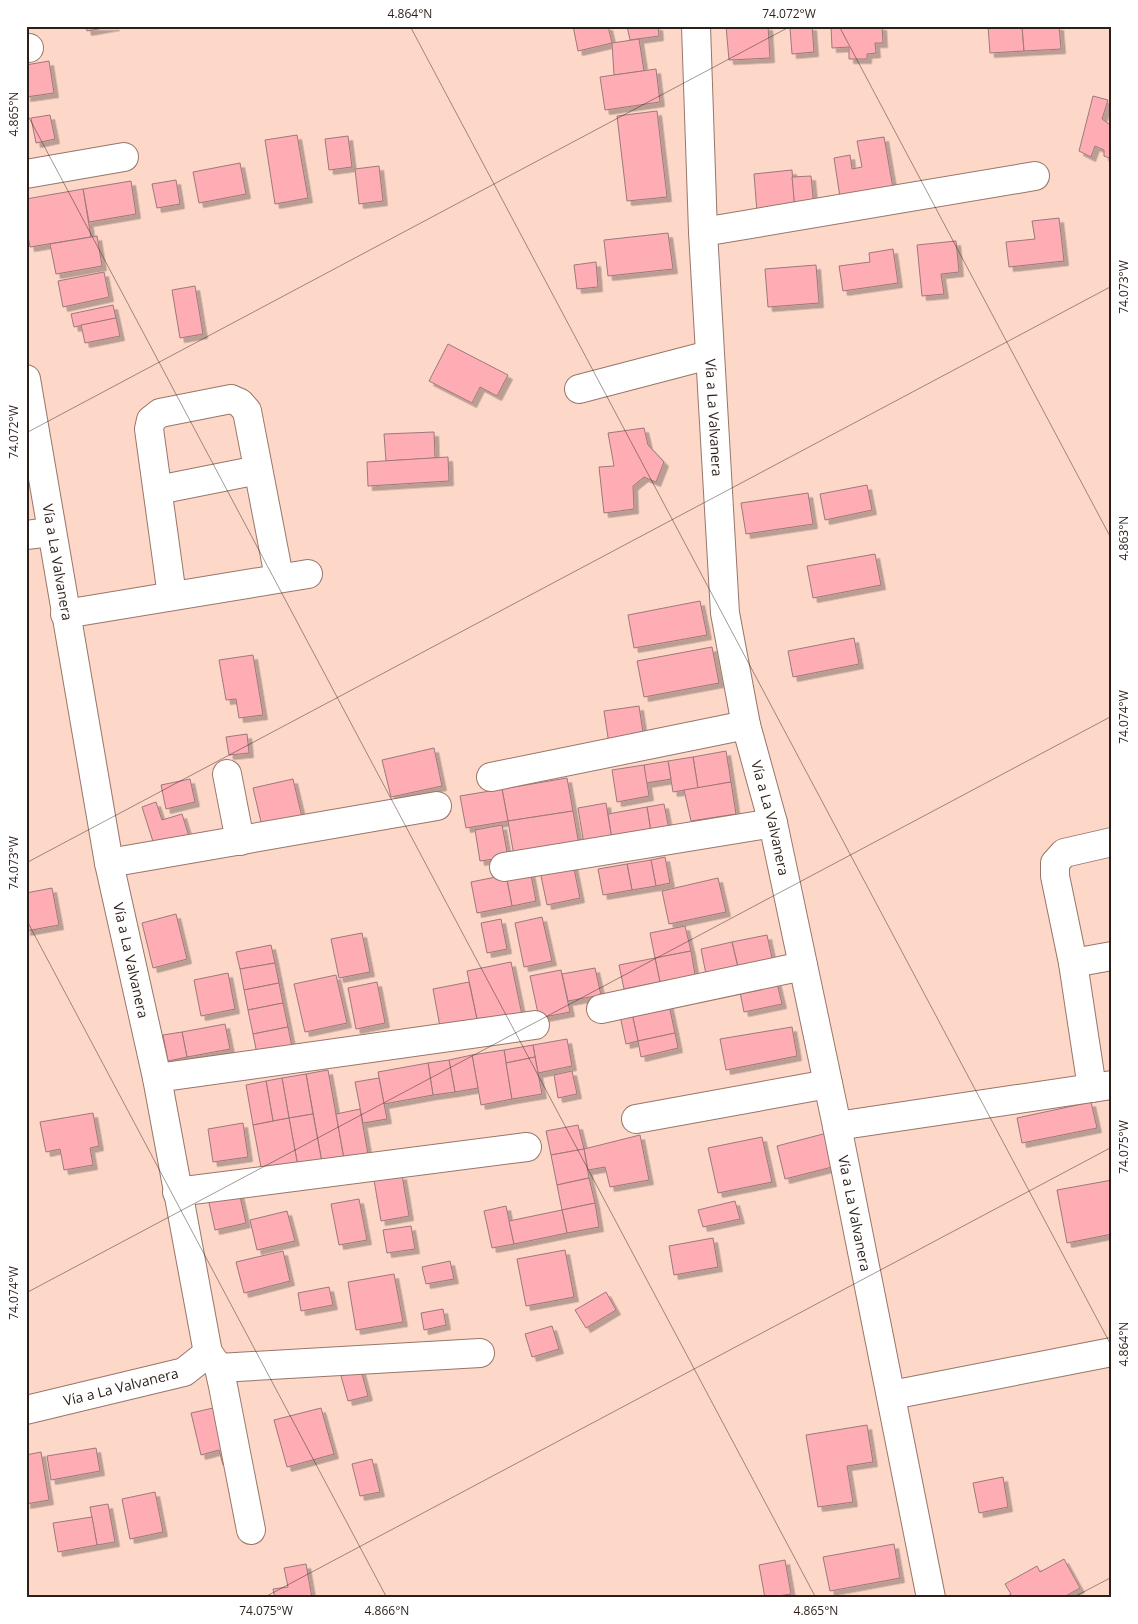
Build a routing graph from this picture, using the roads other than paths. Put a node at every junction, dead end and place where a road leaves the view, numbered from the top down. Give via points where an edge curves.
1 (696, 26) edge
2 (124, 157) dead end
3 (26, 174) edge
4 (1035, 176) dead end
5 (702, 232) junction
6 (709, 355) junction
7 (26, 379) edge
8 (579, 389) dead end
9 (258, 470) junction
10 (158, 490) junction
11 (39, 534) edge
12 (308, 574) dead end
13 (279, 577) junction
14 (172, 596) junction
15 (65, 614) junction
16 (746, 725) junction
17 (227, 774) dead end
18 (491, 776) dead end
19 (437, 806) dead end
20 (773, 823) junction
21 (240, 841) junction
22 (1112, 842) edge
23 (109, 863) junction
24 (504, 867) dead end
25 (1112, 956) edge
26 (1073, 962) junction
27 (802, 966) junction
28 (601, 1009) dead end
29 (534, 1025) dead end
30 (826, 1075) junction
31 (157, 1078) junction
32 (1102, 1087) edge
33 (700, 1089) dead end
34 (636, 1119) dead end
35 (837, 1126) junction
36 (527, 1147) dead end
37 (177, 1192) junction
38 (1112, 1352) edge
39 (480, 1353) dead end
40 (213, 1361) junction
41 (892, 1394) junction
42 (26, 1410) edge
43 (251, 1530) dead end
44 (931, 1598) edge

1 - 5 street, Vía a La Valvanera
2 - 3 street
4 - 5 street
5 - 6 street, Vía a La Valvanera
6 - 8 street
6 - 16 street, Vía a La Valvanera via 725,613
7 - 11 street, Vía a La Valvanera
9 - 10 street
9 - 10 street via 247,411 240,403 231,399 160,413 151,420 149,429
9 - 13 street
10 - 14 street
11 - 15 street, Vía a La Valvanera
12 - 13 street
13 - 14 street
14 - 15 street
15 - 23 street, Vía a La Valvanera
16 - 18 street
16 - 20 street, Vía a La Valvanera
17 - 21 street
19 - 21 street
20 - 24 street
20 - 27 street, Vía a La Valvanera
21 - 23 street
22 - 26 street via 1064,852 1055,863
23 - 31 street, Vía a La Valvanera
25 - 26 street
26 - 32 street
27 - 28 street
27 - 30 street, Vía a La Valvanera
29 - 31 street
30 - 33 street
30 - 34 street
30 - 35 street, Vía a La Valvanera
31 - 37 street, Vía a La Valvanera
32 - 35 street
35 - 41 street, Vía a La Valvanera
36 - 37 street
37 - 40 street, Vía a La Valvanera
38 - 41 street
39 - 40 street
40 - 42 street, Vía a La Valvanera via 184,1372
40 - 43 street
41 - 44 street, Vía a La Valvanera

